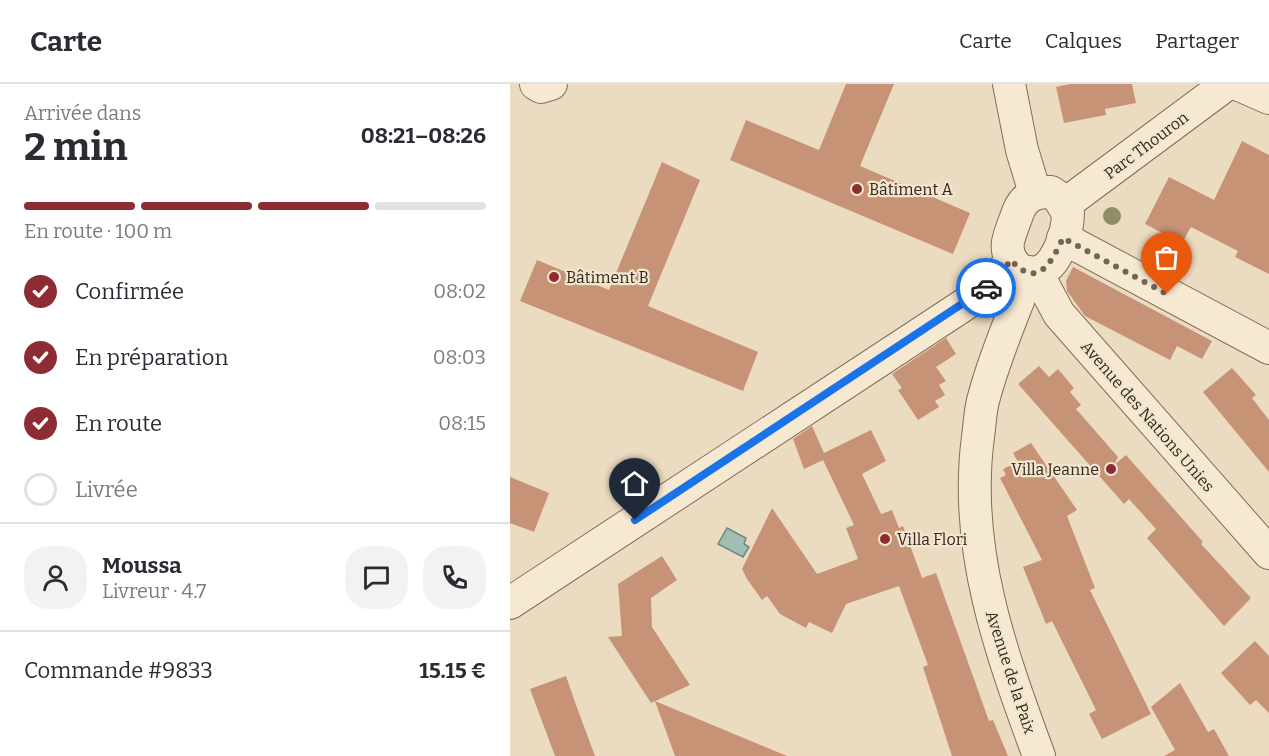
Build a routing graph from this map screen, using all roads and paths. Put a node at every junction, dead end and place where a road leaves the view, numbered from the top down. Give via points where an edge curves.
1 (537, 84) edge
2 (551, 84) edge
3 (1010, 84) edge
4 (1227, 84) edge
5 (1237, 84) edge
6 (1269, 98) edge
7 (1035, 193) junction
8 (1064, 205) junction
9 (1063, 238) junction
10 (1026, 269) junction
11 (1269, 348) edge
12 (1269, 553) edge
13 (510, 603) edge
14 (1039, 756) edge

1 - 2 street
3 - 7 street via 1022,150
4 - 8 street, Parc Thouron
5 - 6 street
7 - 8 street via 1051,192
7 - 10 street via 1022,203 1007,244
8 - 9 street via 1068,221
9 - 10 street via 1051,263
9 - 11 street
10 - 12 street, Avenue des Nations Unies via 1059,314
10 - 13 street via 996,280 973,299
10 - 14 street, Avenue de la Paix via 983,398 974,469 974,517 995,631

